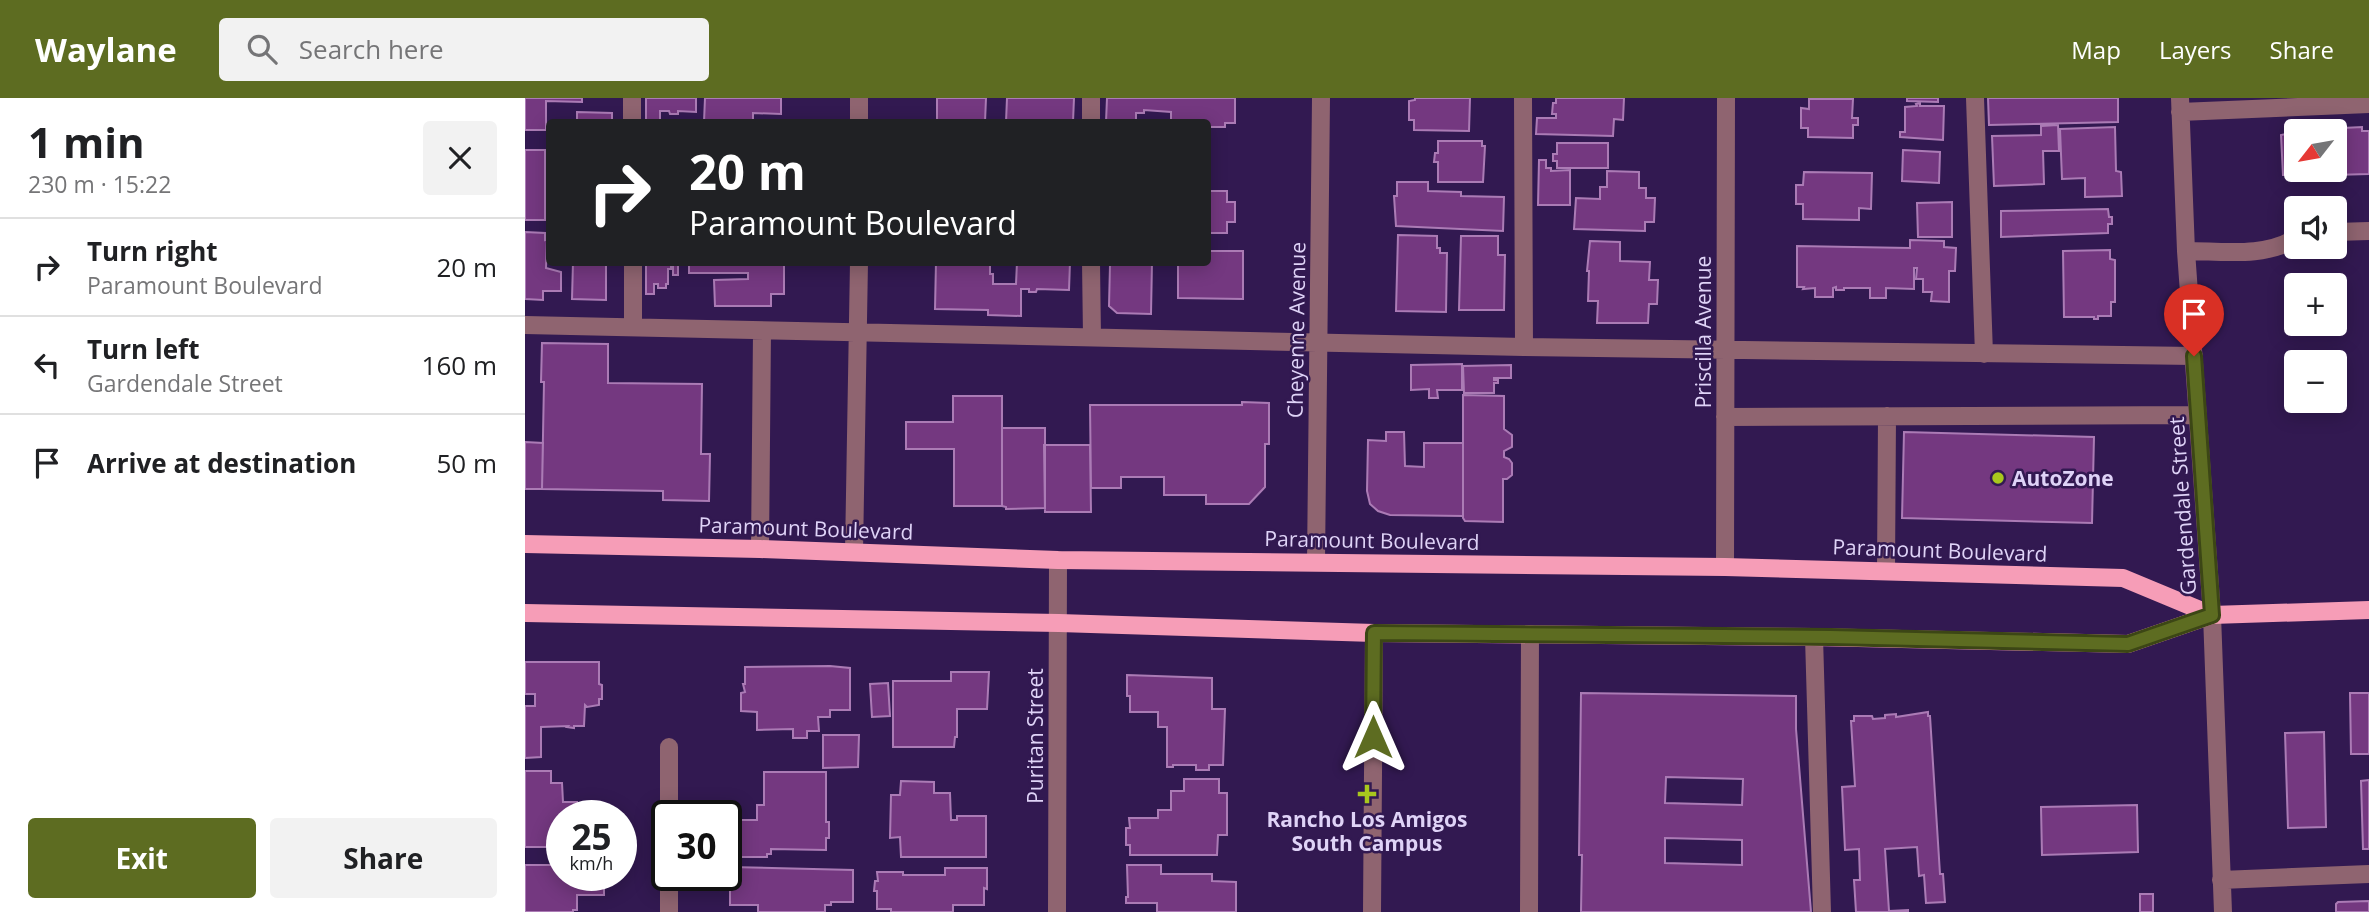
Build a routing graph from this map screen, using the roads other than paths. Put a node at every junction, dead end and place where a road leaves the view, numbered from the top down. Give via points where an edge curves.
1 (632, 98) edge
2 (859, 98) edge
3 (1091, 98) edge
4 (1321, 98) edge
5 (1523, 98) edge
6 (1726, 98) edge
7 (1975, 98) edge
8 (2369, 104) edge
9 (2180, 105) edge
10 (632, 119) edge
11 (859, 119) edge
12 (1091, 119) edge
13 (2369, 231) edge
14 (2347, 232) edge
15 (2284, 245) edge
16 (2186, 251) junction
17 (633, 266) edge
18 (859, 266) edge
19 (1091, 266) edge
20 (525, 325) edge
21 (633, 326) junction
22 (762, 331) junction
23 (858, 333) junction
24 (1092, 337) junction
25 (1319, 342) junction
26 (1524, 346) junction
27 (1725, 350) junction
28 (1984, 354) junction
29 (2194, 356) junction
30 (2198, 415) junction
31 (1887, 416) junction
32 (1725, 418) junction
33 (525, 544) edge
34 (760, 549) junction
35 (854, 552) junction
36 (1058, 560) junction
37 (1316, 562) junction
38 (1725, 567) junction
39 (1886, 571) junction
40 (2369, 610) edge
41 (525, 612) edge
42 (2212, 615) junction
43 (1059, 623) junction
44 (1374, 633) junction
45 (1530, 634) junction
46 (1814, 637) junction
47 (670, 747) dead end
48 (669, 800) edge
49 (2369, 874) edge
50 (2221, 880) junction
51 (669, 891) edge
52 (669, 912) edge
53 (1057, 912) edge
54 (1372, 912) edge
55 (1529, 912) edge
56 (1822, 912) edge
57 (2223, 912) edge

1 - 10 street
2 - 11 street
3 - 12 street
4 - 25 street, Cheyenne Avenue
5 - 26 street
6 - 27 street, Priscilla Avenue
7 - 28 street
8 - 9 street
9 - 16 street, Gardendale Street
13 - 14 street
15 - 16 street via 2263,251
16 - 29 street, Gardendale Street
17 - 21 street
18 - 23 street
19 - 24 street
20 - 21 street
21 - 22 street
22 - 23 street
22 - 34 street
23 - 24 street
23 - 35 street
24 - 25 street
25 - 26 street
25 - 37 street, Cheyenne Avenue
26 - 27 street
27 - 28 street
27 - 32 street, Priscilla Avenue
28 - 29 street
29 - 30 street, Gardendale Street
30 - 31 street
30 - 42 street, Gardendale Street
31 - 32 street
31 - 39 street
32 - 38 street, Priscilla Avenue
33 - 34 main road, Paramount Boulevard
34 - 35 main road, Paramount Boulevard
35 - 36 main road, Paramount Boulevard
36 - 37 main road, Paramount Boulevard
36 - 43 street, Puritan Street
37 - 38 main road, Paramount Boulevard
38 - 39 main road, Paramount Boulevard
39 - 42 main road, Paramount Boulevard via 2123,578
40 - 42 main road, Paramount Boulevard
41 - 43 main road, Paramount Boulevard
42 - 46 main road, Paramount Boulevard via 2128,644
42 - 50 street, Gardendale Street
43 - 44 main road, Paramount Boulevard
43 - 53 street, Puritan Street
44 - 45 main road, Paramount Boulevard
44 - 54 street
45 - 46 main road, Paramount Boulevard
45 - 55 street
46 - 56 street
47 - 48 street
49 - 50 street
50 - 57 street, Gardendale Street
51 - 52 street

